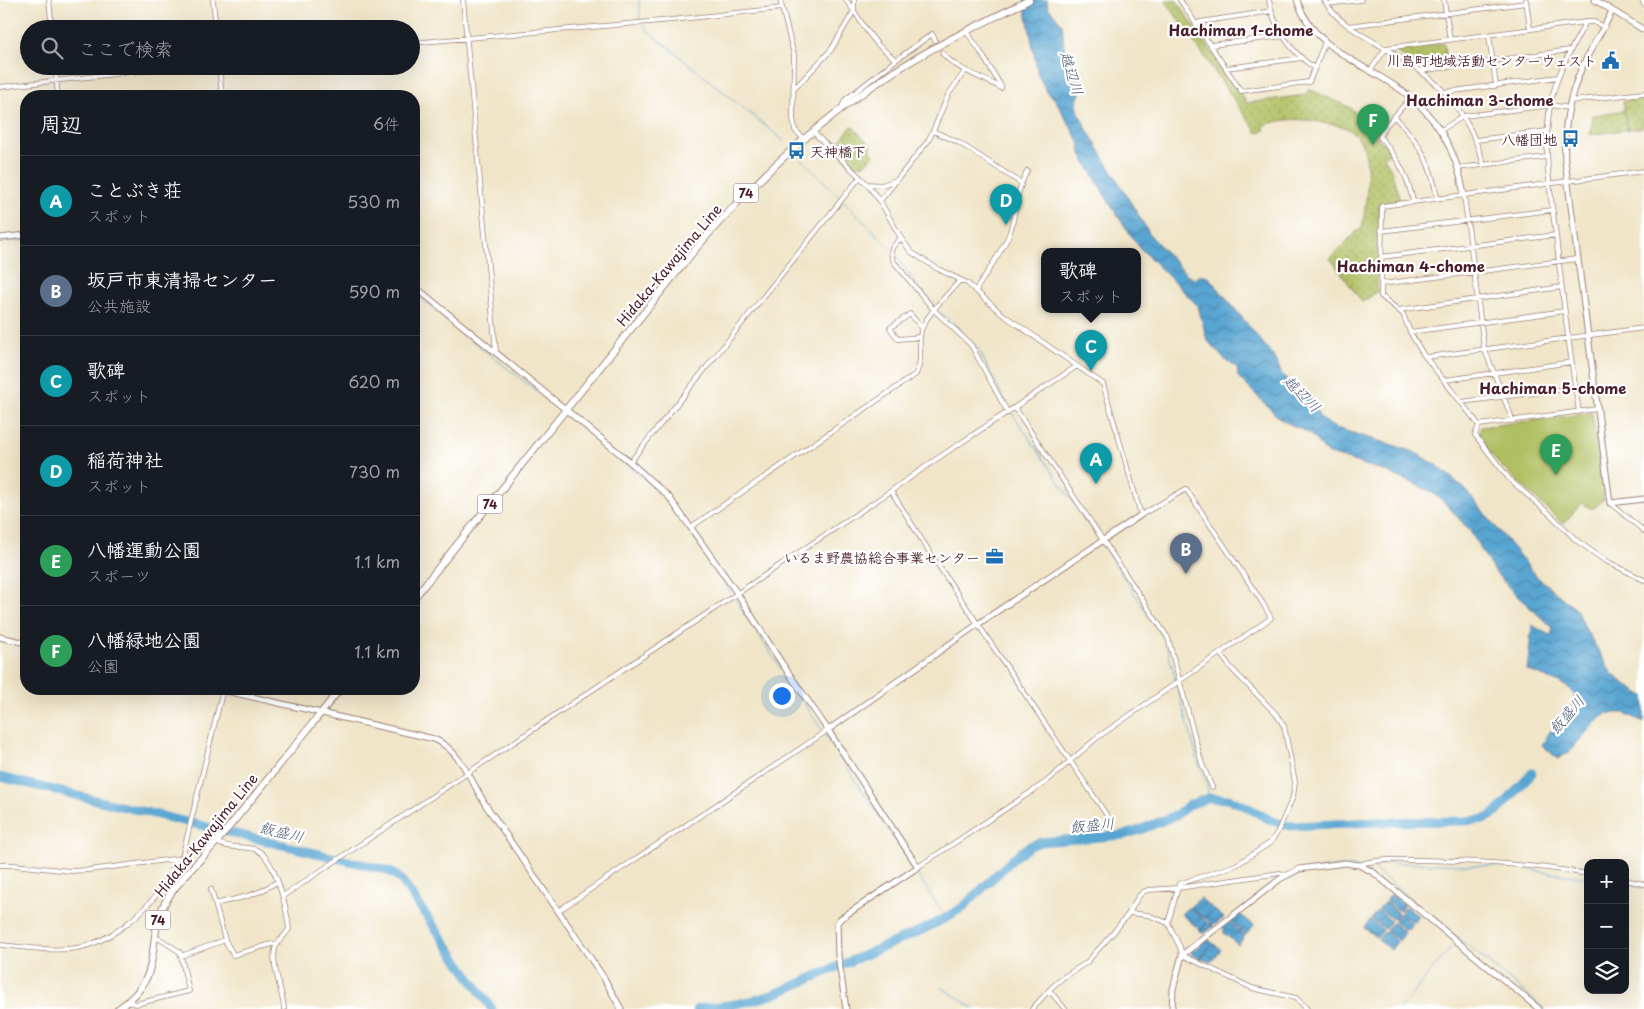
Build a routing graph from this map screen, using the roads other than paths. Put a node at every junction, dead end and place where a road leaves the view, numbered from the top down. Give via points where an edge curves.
1 (49, 0) edge
2 (213, 0) edge
3 (463, 0) edge
4 (780, 0) edge
5 (846, 0) edge
6 (854, 0) edge
7 (1030, 0) edge
8 (1181, 0) edge
9 (1269, 0) edge
10 (1297, 0) edge
11 (1361, 0) edge
12 (1444, 0) edge
13 (1595, 0) edge
14 (1642, 0) edge
15 (1326, 2) edge
16 (1526, 2) edge
17 (1644, 4) edge
18 (782, 8) junction
19 (854, 11) junction
20 (1272, 11) junction
21 (1612, 11) junction
22 (1446, 15) junction
23 (51, 20) edge
24 (215, 20) edge
25 (1586, 22) junction
26 (1196, 24) junction
27 (1600, 25) dead end
28 (1348, 26) junction
29 (1530, 29) junction
30 (969, 30) junction
31 (1644, 30) edge
32 (1489, 35) junction
33 (1284, 36) junction
34 (467, 39) junction
35 (935, 40) dead end
36 (1450, 40) junction
37 (420, 42) edge
38 (1325, 42) junction
39 (1211, 45) junction
40 (1386, 48) junction
41 (1570, 50) junction
42 (942, 53) dead end
43 (1302, 58) junction
44 (896, 60) junction
45 (1492, 60) junction
46 (1226, 68) junction
47 (1315, 68) junction
48 (965, 71) junction
49 (1370, 71) junction
50 (1420, 71) junction
51 (56, 75) edge
52 (108, 75) edge
53 (220, 75) edge
54 (1558, 77) junction
55 (56, 81) junction
56 (1496, 86) junction
57 (0, 87) edge
58 (794, 89) junction
59 (57, 90) edge
60 (221, 90) edge
61 (1446, 92) junction
62 (1644, 93) edge
63 (1411, 97) junction
64 (1570, 101) junction
65 (1551, 104) junction
66 (842, 108) junction
67 (1569, 108) junction
68 (1394, 116) junction
69 (1464, 116) junction
70 (1441, 130) junction
71 (934, 131) junction
72 (1547, 131) junction
73 (813, 132) junction
74 (804, 139) junction
75 (1476, 140) junction
76 (1546, 157) junction
77 (1484, 165) junction
78 (1458, 168) junction
79 (1027, 171) dead end
80 (1644, 171) edge
81 (860, 178) junction
82 (896, 180) junction
83 (1567, 181) junction
84 (1020, 183) junction
85 (867, 184) junction
86 (1549, 184) junction
87 (1464, 195) junction
88 (1437, 198) junction
89 (880, 201) junction
90 (1413, 201) junction
91 (1552, 210) junction
92 (1467, 221) junction
93 (1381, 231) junction
94 (1556, 235) junction
95 (20, 236) edge
96 (0, 238) edge
97 (901, 238) junction
98 (1470, 246) junction
99 (1381, 257) junction
100 (1577, 259) junction
101 (1558, 261) junction
102 (1473, 272) junction
103 (960, 280) junction
104 (1381, 284) junction
105 (1562, 287) junction
106 (976, 290) junction
107 (420, 291) edge
108 (1477, 298) junction
109 (934, 310) junction
110 (1398, 310) junction
111 (1565, 311) junction
112 (1480, 323) junction
113 (922, 328) junction
114 (1644, 328) edge
115 (1410, 332) junction
116 (1588, 335) junction
117 (920, 337) junction
118 (1569, 337) junction
119 (1484, 348) junction
120 (496, 352) junction
121 (1427, 357) junction
122 (1572, 362) junction
123 (1077, 366) junction
124 (1493, 372) junction
125 (1444, 380) junction
126 (1575, 388) junction
127 (1503, 397) junction
128 (1461, 402) junction
129 (1015, 408) junction
130 (566, 409) junction
131 (1597, 409) junction
132 (1579, 412) junction
133 (1008, 413) junction
134 (1514, 421) junction
135 (1479, 425) junction
136 (630, 462) junction
137 (891, 491) junction
138 (1644, 499) edge
139 (1610, 504) junction
140 (1142, 515) junction
141 (691, 527) junction
142 (1644, 531) edge
143 (1102, 540) junction
144 (1644, 580) edge
145 (420, 591) edge
146 (736, 593) junction
147 (978, 624) junction
148 (0, 637) edge
149 (20, 642) edge
150 (1220, 653) junction
151 (1179, 680) junction
152 (220, 695) edge
153 (246, 695) edge
154 (335, 695) edge
155 (321, 713) junction
156 (827, 731) junction
157 (1070, 760) junction
158 (467, 774) junction
159 (1212, 788) dead end
160 (1112, 823) dead end
161 (217, 841) junction
162 (176, 859) junction
163 (1359, 864) junction
164 (0, 865) edge
165 (918, 867) junction
166 (1584, 873) edge
167 (1288, 875) junction
168 (1629, 881) edge
169 (277, 882) junction
170 (1644, 884) edge
171 (1178, 888) junction
172 (211, 889) dead end
173 (282, 896) junction
174 (215, 904) junction
175 (558, 911) junction
176 (1129, 913) junction
177 (1168, 923) junction
178 (155, 938) junction
179 (224, 940) junction
180 (277, 944) junction
181 (0, 945) edge
182 (1182, 955) junction
183 (181, 956) junction
184 (1049, 990) junction
185 (128, 1002) junction
186 (620, 1008) edge
187 (118, 1009) edge
188 (284, 1009) edge
189 (846, 1009) edge
190 (1032, 1009) edge
191 (1065, 1009) edge
192 (1172, 1009) edge
193 (1307, 1009) edge
194 (1539, 1009) edge

1 - 23 street
2 - 24 street
3 - 34 street
4 - 18 street
5 - 19 street
6 - 19 street
7 - 30 main road, Hidaka-Kawajima Line / 74
8 - 26 street
9 - 20 street
10 - 38 street via 1308,24
11 - 15 street
12 - 22 street
13 - 21 street
14 - 17 street
15 - 28 street via 1330,11
16 - 22 street
16 - 29 street
18 - 34 street
18 - 58 street via 794,54
19 - 44 street via 878,45
19 - 58 street via 831,50
20 - 26 street
20 - 33 street
21 - 31 street
21 - 64 street via 1586,59
22 - 28 street
22 - 36 street
25 - 27 street
25 - 29 street
25 - 41 street
26 - 39 street
28 - 40 street
29 - 32 street
30 - 48 street via 1002,88
30 - 66 main road, Hidaka-Kawajima Line / 74 via 886,76
32 - 36 street
32 - 45 street
33 - 39 street
33 - 43 street
34 - 37 street
34 - 120 street
35 - 44 street via 932,34
36 - 40 street
38 - 47 street
38 - 49 street
39 - 46 street
40 - 49 street
40 - 50 street
41 - 45 street
41 - 54 street
42 - 48 street
43 - 46 street
43 - 47 street
44 - 66 street via 845,100
45 - 50 street
45 - 56 street
46 - 47 street via 1242,91 1309,82
48 - 71 street via 948,94
49 - 63 street
50 - 61 street
51 - 55 street
52 - 55 street
53 - 60 street
54 - 56 street
54 - 65 street
55 - 57 street
55 - 59 street
56 - 61 street
58 - 74 street via 795,130
61 - 69 street
62 - 64 street
63 - 68 street
63 - 70 street
64 - 67 street
65 - 67 street
65 - 69 street
65 - 72 street
66 - 73 main road, Hidaka-Kawajima Line / 74
67 - 83 street via 1564,148
68 - 88 street via 1409,132 1428,162
68 - 90 street via 1380,138 1405,172
69 - 70 street
69 - 75 street
70 - 78 street
71 - 82 street
71 - 84 street via 958,142
72 - 75 street
72 - 76 street
73 - 74 main road, Hidaka-Kawajima Line / 74
73 - 81 street
74 - 130 main road, Hidaka-Kawajima Line / 74 via 718,223
75 - 77 street
76 - 77 street
76 - 86 street
77 - 78 street
78 - 87 street
79 - 84 street
80 - 83 street
81 - 85 street
81 - 136 street
82 - 85 street via 882,185
82 - 89 street
83 - 86 street
83 - 100 street
84 - 106 street via 1010,233
85 - 89 street
86 - 87 street
86 - 91 street
87 - 88 street
87 - 92 street
88 - 90 street
89 - 97 street
90 - 93 street via 1382,206
91 - 92 street
91 - 94 street
92 - 93 street
92 - 98 street
93 - 99 street
94 - 98 street
94 - 101 street
95 - 96 street
97 - 103 street via 911,252
97 - 109 street via 894,244 891,255
98 - 99 street
98 - 102 street
99 - 104 street
100 - 101 street
100 - 116 street
101 - 102 street
101 - 105 street
102 - 104 street
102 - 108 street
103 - 106 street
103 - 109 street
104 - 110 street via 1381,296
105 - 108 street
105 - 111 street
106 - 123 street via 1002,314
107 - 120 street
108 - 110 street
108 - 112 street
109 - 113 street
109 - 133 street via 971,345
110 - 115 street
111 - 112 street
111 - 118 street
112 - 115 street
112 - 119 street
113 - 117 street
113 - 117 street via 910,314 890,328 898,339
114 - 116 street
115 - 121 street
116 - 118 street
116 - 131 street
117 - 141 street via 921,364 916,374
118 - 119 street
118 - 122 street
119 - 121 street
119 - 124 street
120 - 130 street
121 - 125 street
122 - 124 street
122 - 126 street
123 - 129 street
123 - 140 street via 1103,384
124 - 125 street
124 - 127 street
125 - 128 street
126 - 127 street
126 - 132 street
127 - 128 street
127 - 134 street
128 - 135 street
129 - 133 street
129 - 143 street
130 - 136 street
130 - 145 main road, Hidaka-Kawajima Line / 74
131 - 132 street
131 - 139 street
132 - 134 street
133 - 137 street
134 - 135 street
135 - 144 street via 1475,435 1510,480 1588,549
136 - 141 street via 669,497
137 - 146 street
137 - 147 street
138 - 139 street
139 - 142 street
140 - 143 street
140 - 150 street via 1186,488 1270,615 1271,618
141 - 146 street
143 - 147 street
143 - 151 street via 1168,638
146 - 156 street
146 - 158 street
147 - 156 street
147 - 157 street
148 - 149 street
150 - 151 street
150 - 171 street via 1284,726 1294,782 1292,797 1270,843 1242,862 1179,884
151 - 157 street
151 - 159 street via 1202,764
152 - 162 street via 183,856
153 - 155 street
154 - 155 main road, Hidaka-Kawajima Line / 74
155 - 158 street via 438,741 450,749
155 - 161 main road, Hidaka-Kawajima Line / 74
156 - 165 street
156 - 175 street
157 - 160 street
157 - 165 street via 1046,782
158 - 173 street
158 - 175 street
161 - 169 street via 225,846 260,852 267,858
161 - 178 main road, Hidaka-Kawajima Line / 74 via 169,896 159,916
162 - 164 street via 70,871
162 - 181 street via 155,896 126,925 100,941 77,948 54,949
163 - 166 street via 1405,860 1499,862
163 - 167 street via 1321,866
163 - 194 street via 1373,872
165 - 189 street via 840,919 836,928
167 - 171 street via 1280,873
167 - 182 street
168 - 170 street
169 - 173 street
169 - 174 street via 261,891
171 - 176 street via 1143,892
171 - 177 street
172 - 174 street
173 - 180 street via 288,929
174 - 179 street
175 - 186 street via 604,978
176 - 177 street via 1148,914
176 - 184 street via 1086,963
177 - 182 street
178 - 183 street via 177,950
178 - 185 main road, Hidaka-Kawajima Line / 74 via 151,970 138,993
179 - 180 street via 233,955
179 - 183 street
180 - 188 street via 275,960
182 - 192 street via 1173,989
182 - 193 street via 1252,988 1296,998
183 - 185 street via 189,991 136,1004
184 - 190 street
184 - 191 street
185 - 187 main road, Hidaka-Kawajima Line / 74

